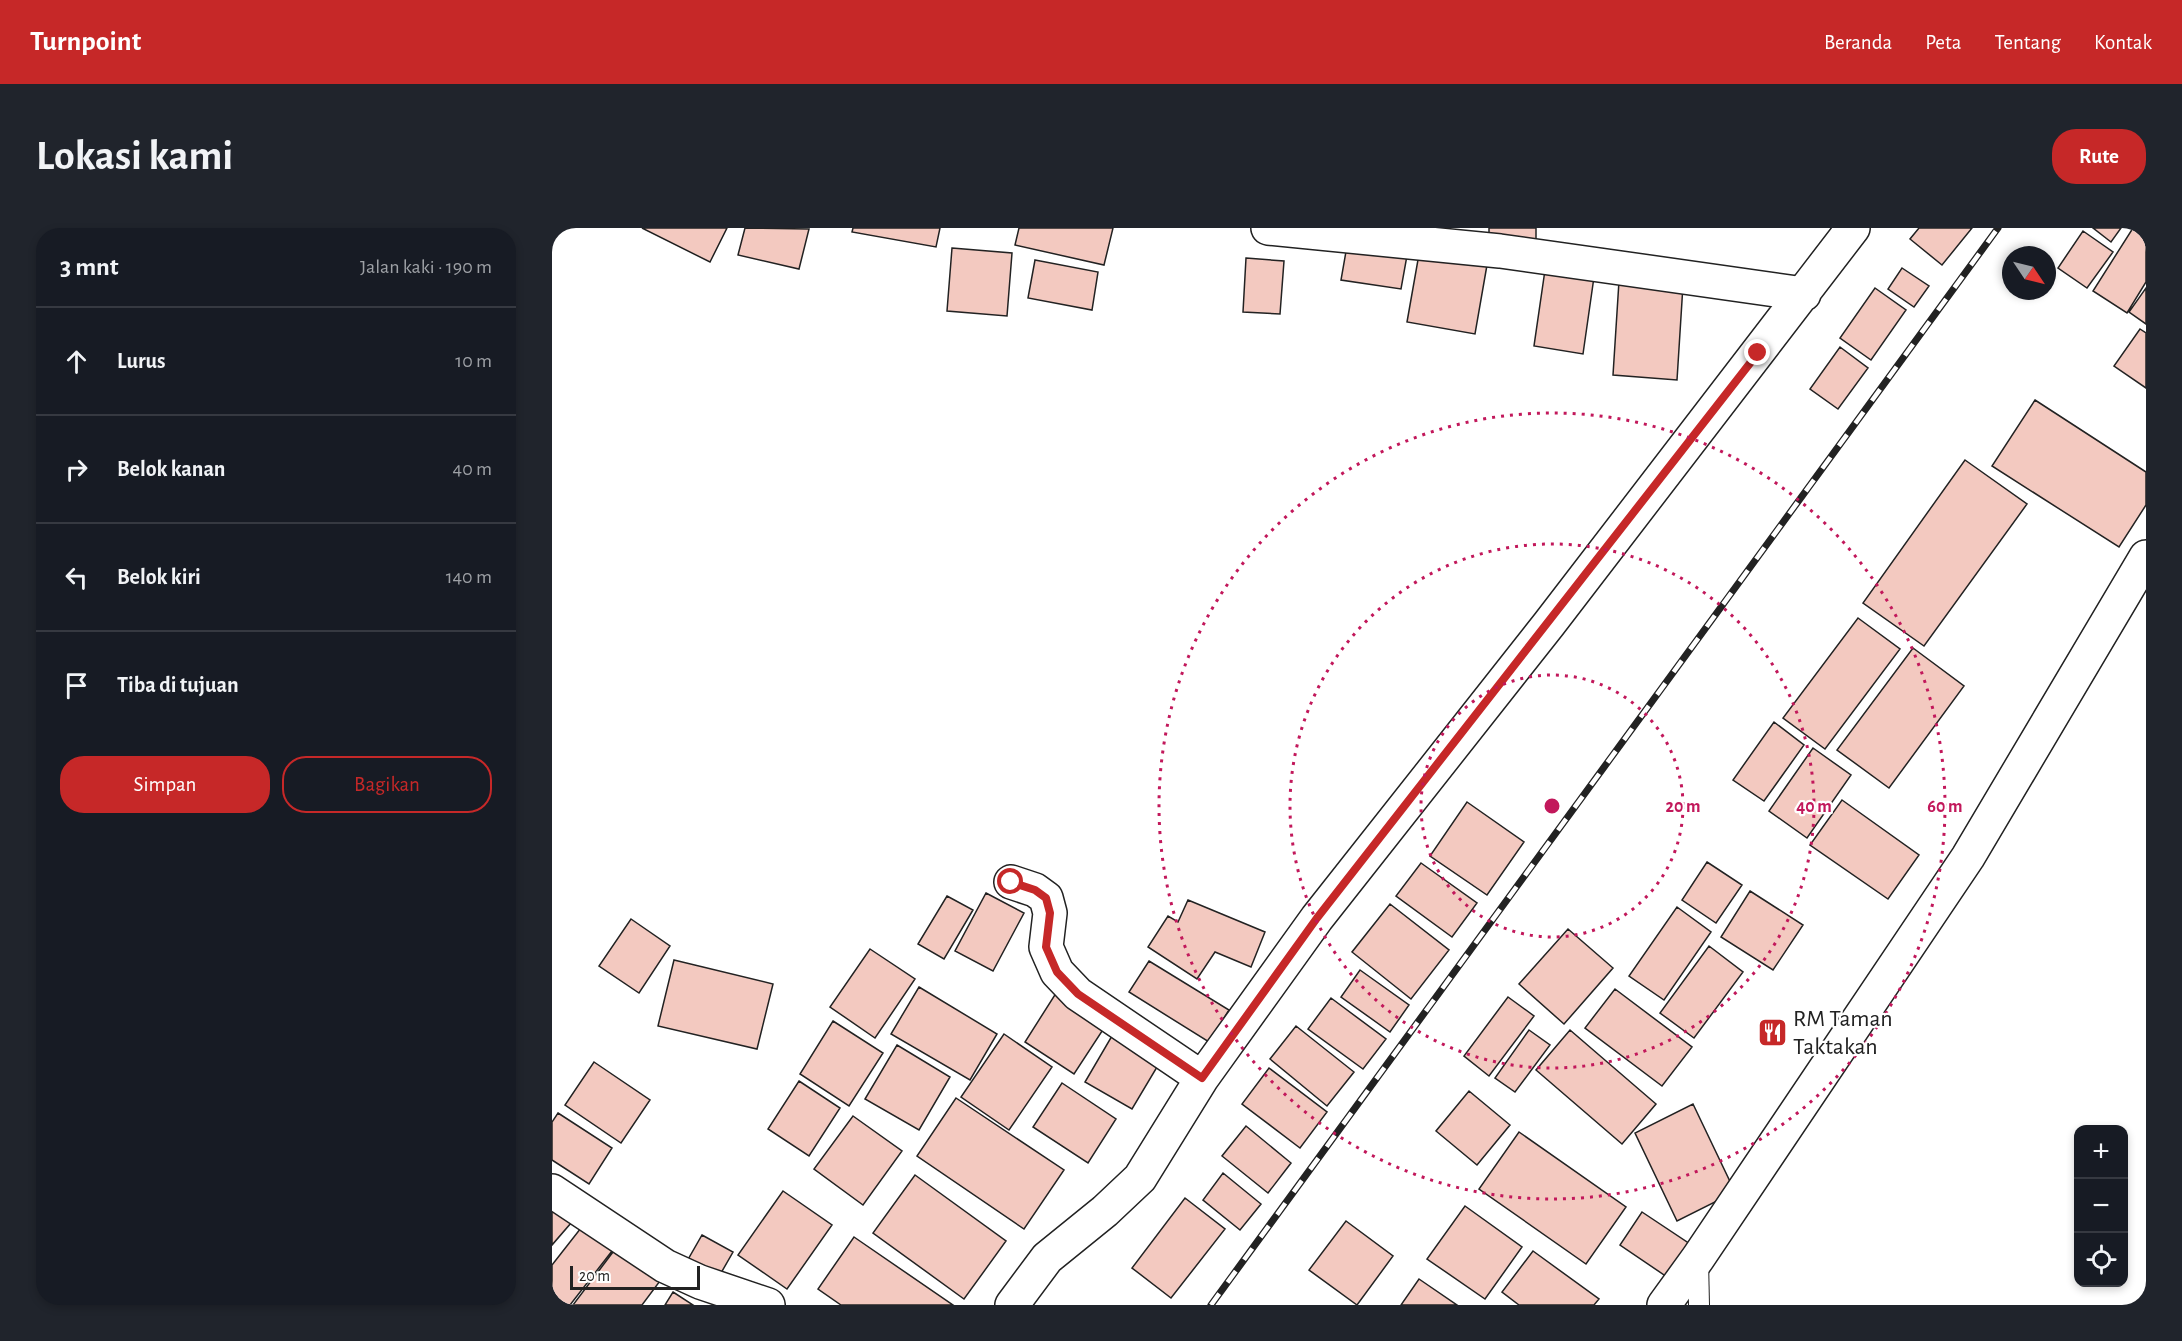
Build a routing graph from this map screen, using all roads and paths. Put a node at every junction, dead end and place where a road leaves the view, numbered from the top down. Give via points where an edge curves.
1 (1268, 228) edge
2 (1853, 228) edge
3 (1804, 294) junction
4 (2146, 557) edge
5 (1011, 882) dead end
6 (1202, 1078) junction
7 (552, 1191) edge
8 (1698, 1258) junction
9 (768, 1305) edge
10 (1012, 1305) edge
11 (1664, 1305) edge
12 (1699, 1305) edge

1 - 3 main road via 1500,251
2 - 3 main road
3 - 6 main road via 1317,918
4 - 8 main road via 1968,857
5 - 6 main road via 1046,898 1050,913 1046,947 1057,972 1078,994
6 - 10 main road via 1140,1178 1047,1258
7 - 9 main road via 666,1266
8 - 11 main road
8 - 12 lane

